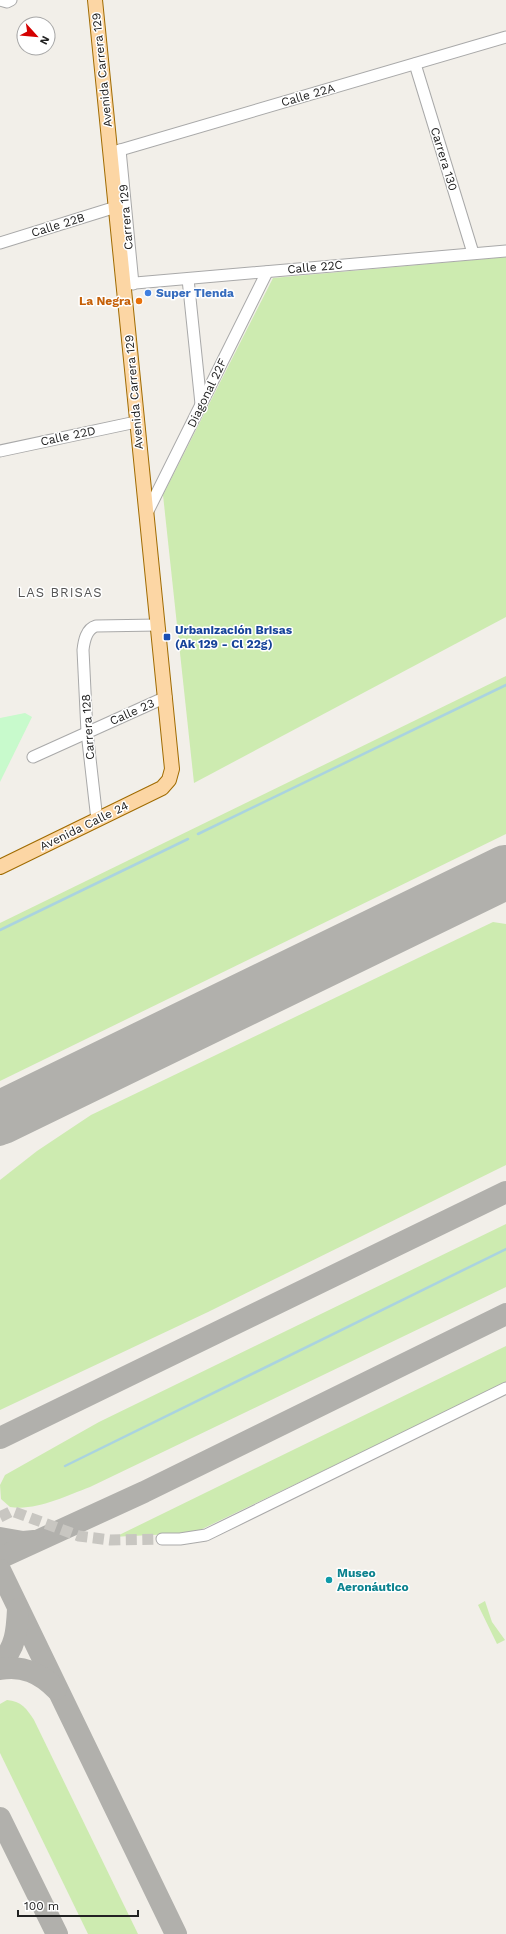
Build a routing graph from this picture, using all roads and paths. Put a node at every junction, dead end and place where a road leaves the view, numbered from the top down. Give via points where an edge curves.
1 (95, 0) edge
2 (506, 37) edge
3 (416, 64) junction
4 (115, 151) junction
5 (116, 207) junction
6 (0, 243) edge
7 (506, 250) edge
8 (473, 253) junction
9 (267, 272) junction
10 (188, 279) junction
11 (128, 284) junction
12 (202, 404) junction
13 (136, 422) junction
14 (0, 451) edge
15 (146, 515) junction
16 (158, 625) junction
17 (166, 697) junction
18 (87, 732) junction
19 (33, 757) dead end
20 (167, 783) joint
21 (96, 820) junction
22 (0, 867) edge
23 (506, 1388) edge
24 (162, 1539) tunnel mouth

1 - 4 main road, Avenida Carrera 129
2 - 3 street, Calle 22A
3 - 4 street, Calle 22A
3 - 8 street, Carrera 130
4 - 5 main road, Avenida Carrera 129
4 - 11 street, Carrera 129
5 - 6 street, Calle 22B
5 - 11 main road, Avenida Carrera 129
7 - 8 street, Calle 22C
8 - 9 street, Calle 22C
9 - 10 street, Calle 22C
9 - 12 street, Diagonal 22F
10 - 11 street, Calle 22C
10 - 12 street
11 - 13 main road, Avenida Carrera 129
12 - 15 street, Diagonal 22F
13 - 14 street, Calle 22D
13 - 15 main road, Avenida Carrera 129
15 - 16 main road, Avenida Carrera 129
16 - 17 main road, Avenida Carrera 129
16 - 18 street, Carrera 128 via 96,626 90,629 83,650
17 - 18 street, Calle 23
17 - 20 main road, Avenida Carrera 129 via 173,763
18 - 19 street, Calle 23
18 - 21 street, Carrera 128
20 - 21 main road, Avenida Calle 24
21 - 22 main road, Avenida Calle 24
23 - 24 street via 206,1535

